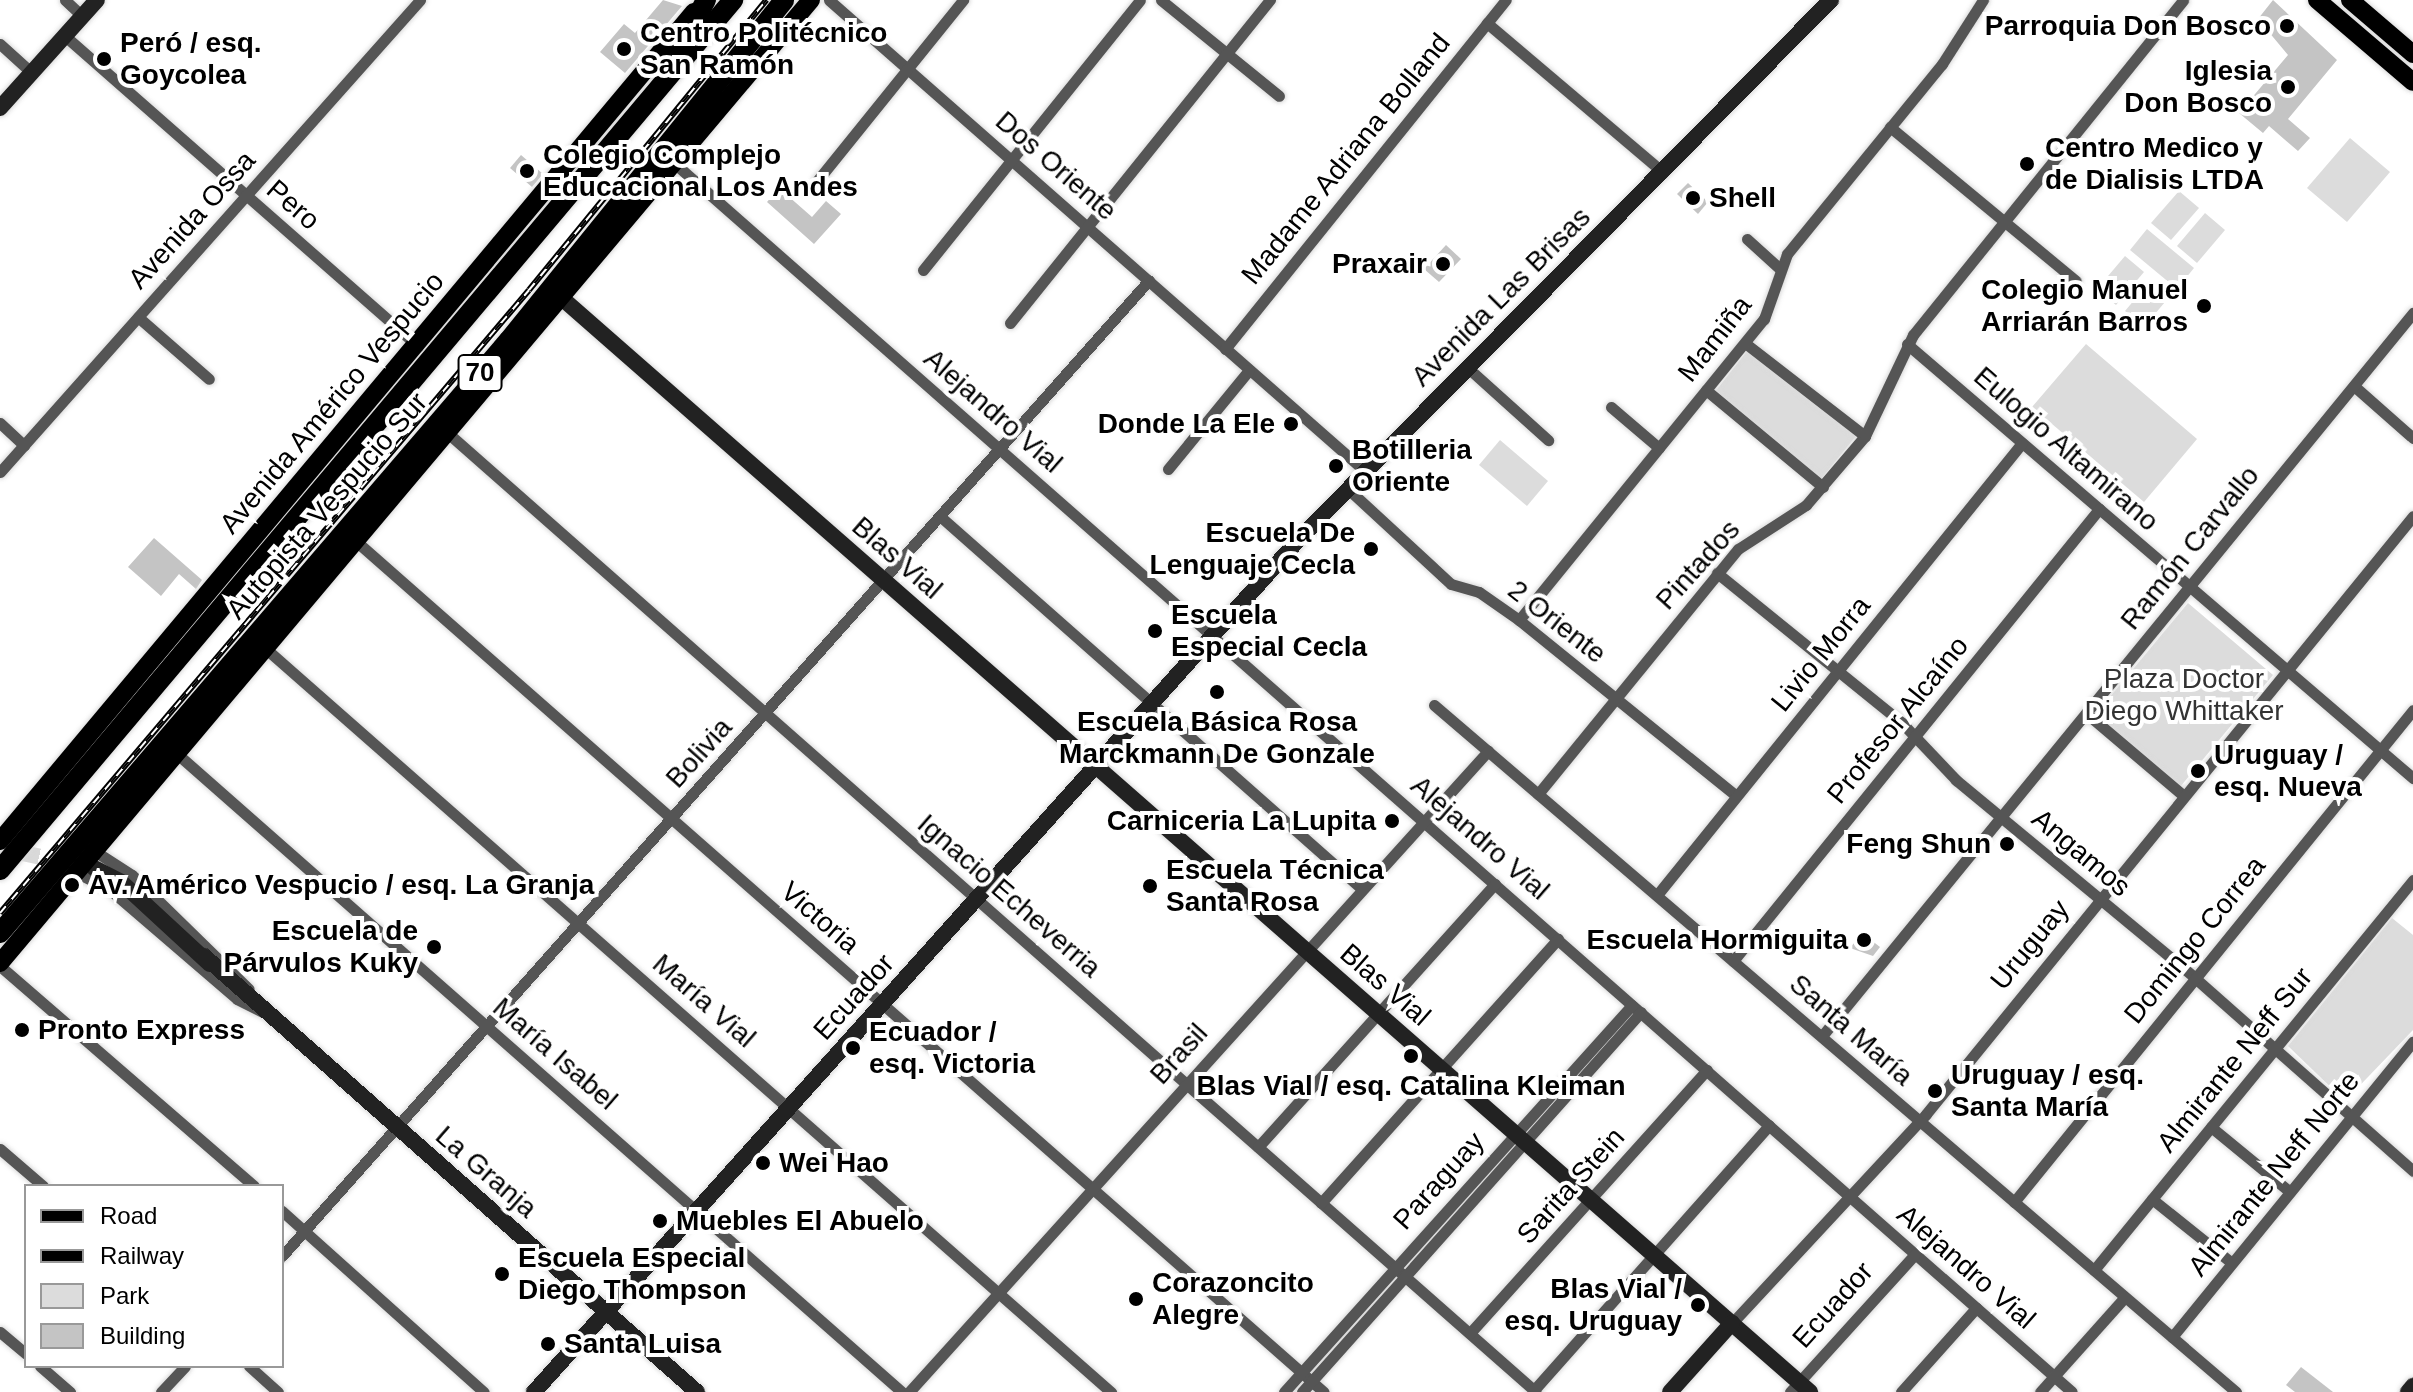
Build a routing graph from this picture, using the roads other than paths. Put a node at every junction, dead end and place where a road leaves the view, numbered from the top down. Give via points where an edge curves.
1 (65, 0) edge
2 (97, 0) edge
3 (420, 0) edge
4 (705, 0) edge
5 (733, 0) edge
6 (785, 0) edge
7 (811, 0) edge
8 (829, 0) edge
9 (963, 0) edge
10 (1140, 0) edge
11 (1161, 0) edge
12 (1270, 0) edge
13 (1506, 0) edge
14 (1831, 0) edge
15 (1983, 0) edge
16 (2183, 0) edge
17 (2317, 0) edge
18 (2350, 0) edge
19 (82, 16) junction
20 (1487, 23) junction
21 (65, 36) junction
22 (0, 44) edge
23 (1227, 54) junction
24 (2413, 54) edge
25 (907, 69) junction
26 (32, 73) junction
27 (2413, 82) edge
28 (657, 93) junction
29 (1279, 96) dead end
30 (0, 108) edge
31 (1890, 127) junction
32 (1011, 159) junction
33 (674, 163) junction
34 (1663, 172) junction
35 (817, 181) dead end
36 (246, 196) junction
37 (2002, 220) junction
38 (1088, 226) junction
39 (1747, 239) dead end
40 (1779, 268) junction
41 (923, 270) dead end
42 (1149, 280) junction
43 (2076, 281) dead end
44 (564, 300) junction
45 (2413, 313) edge
46 (138, 317) junction
47 (1010, 323) dead end
48 (1745, 343) junction
49 (1907, 344) junction
50 (418, 346) junction
51 (1225, 349) junction
52 (1468, 368) junction
53 (1249, 370) junction
54 (209, 379) dead end
55 (2354, 386) junction
56 (1706, 390) junction
57 (1611, 407) dead end
58 (0, 423) edge
59 (450, 435) junction
60 (1865, 436) junction
61 (2413, 438) edge
62 (1548, 440) dead end
63 (2022, 443) junction
64 (24, 445) junction
65 (1659, 448) junction
66 (1002, 451) junction
67 (1168, 469) dead end
68 (1365, 471) junction
69 (0, 472) edge
70 (1823, 487) junction
71 (1348, 489) junction
72 (2099, 509) junction
73 (2413, 516) edge
74 (942, 518) junction
75 (357, 542) junction
76 (1717, 573) junction
77 (885, 582) junction
78 (2189, 587) junction
79 (1519, 620) junction
80 (1211, 634) junction
81 (265, 648) junction
82 (2287, 670) junction
83 (1838, 671) junction
84 (1614, 699) junction
85 (1151, 703) junction
86 (1434, 705) dead end
87 (2413, 710) edge
88 (2086, 713) junction
89 (766, 714) junction
90 (1916, 736) junction
91 (2380, 750) junction
92 (1488, 751) junction
93 (175, 752) junction
94 (1095, 766) junction
95 (2413, 778) edge
96 (1538, 794) junction
97 (1736, 796) junction
98 (2184, 796) junction
99 (2001, 817) junction
100 (672, 820) junction
101 (1422, 820) junction
102 (0, 840) edge
103 (93, 859) junction
104 (0, 870) edge
105 (75, 872) junction
106 (2413, 880) edge
107 (1495, 884) junction
108 (1361, 888) junction
109 (1657, 895) junction
110 (976, 899) junction
111 (2100, 899) junction
112 (579, 923) junction
113 (0, 933) edge
114 (1558, 939) junction
115 (1305, 950) junction
116 (204, 956) junction
117 (1733, 961) junction
118 (0, 964) edge
119 (2195, 978) junction
120 (255, 996) junction
121 (882, 1005) junction
122 (1636, 1008) junction
123 (263, 1012) junction
124 (1378, 1013) junction
125 (278, 1022) junction
126 (487, 1026) junction
127 (1822, 1036) junction
128 (2413, 1042) edge
129 (2274, 1050) junction
130 (1441, 1069) junction
131 (1707, 1070) junction
132 (1185, 1083) junction
133 (789, 1108) junction
134 (2350, 1118) junction
135 (1920, 1121) junction
136 (1769, 1125) junction
137 (2211, 1127) junction
138 (396, 1128) junction
139 (1520, 1137) junction
140 (1258, 1147) junction
141 (0, 1149) edge
142 (2413, 1171) edge
143 (41, 1184) edge
144 (252, 1184) edge
145 (1091, 1188) junction
146 (2290, 1192) junction
147 (1846, 1193) junction
148 (2152, 1199) junction
149 (1591, 1200) junction
150 (2014, 1202) junction
151 (1321, 1203) junction
152 (697, 1211) junction
153 (284, 1213) edge
154 (305, 1230) junction
155 (284, 1254) edge
156 (1915, 1254) junction
157 (1654, 1255) junction
158 (2232, 1263) junction
159 (1395, 1267) junction
160 (2094, 1270) junction
161 (1405, 1276) junction
162 (999, 1293) junction
163 (2125, 1297) junction
164 (1976, 1308) junction
165 (607, 1312) junction
166 (1732, 1323) junction
167 (0, 1332) edge
168 (1470, 1333) junction
169 (2172, 1337) junction
170 (24, 1352) edge
171 (42, 1368) edge
172 (183, 1368) edge
173 (251, 1368) edge
174 (1302, 1372) junction
175 (2054, 1376) junction
176 (1312, 1381) junction
177 (2413, 1386) edge
178 (1800, 1389) edge
179 (1535, 1391) edge
180 (70, 1392) edge
181 (161, 1392) edge
182 (278, 1392) edge
183 (484, 1392) edge
184 (534, 1392) edge
185 (697, 1392) edge
186 (902, 1392) edge
187 (909, 1392) edge
188 (1111, 1392) edge
189 (1284, 1392) edge
190 (1302, 1392) edge
191 (1324, 1392) edge
192 (1670, 1392) edge
193 (1901, 1392) edge
194 (2040, 1392) edge
195 (2072, 1392) edge
196 (2236, 1392) edge
197 (2408, 1392) edge

1 - 19 street
2 - 19 street
3 - 36 street, Avenida Ossa
4 - 28 highway
4 - 50 main road, Avenida Américo Vespucio
5 - 28 highway, Autopista Vespucio Sur / 70
6 - 113 highway, Autopista Vespucio Sur / 70 via 509,340
7 - 33 main road
8 - 25 street, Dos Oriente
9 - 25 street
10 - 32 street
11 - 23 street
12 - 23 street
13 - 20 street, Madame Adriana Bolland
14 - 34 street, Avenida Las Brisas
15 - 31 street, Mamiña
16 - 37 street, Pintados
17 - 27 main road
18 - 24 main road
19 - 21 street
20 - 34 street
20 - 51 street, Madame Adriana Bolland
21 - 26 street
21 - 36 street, Pero
22 - 26 street
23 - 29 street
23 - 38 street
25 - 32 street, Dos Oriente
25 - 35 street
26 - 30 street
28 - 104 highway, Autopista Vespucio Sur / 70
31 - 37 street
31 - 40 street, Mamiña
32 - 38 street, Dos Oriente
32 - 41 street
33 - 44 main road
33 - 66 street, Alejandro Vial
34 - 52 street, Avenida Las Brisas
36 - 46 street, Avenida Ossa
36 - 50 street, Pero
37 - 43 street
37 - 49 street, Pintados
38 - 42 street, Dos Oriente
38 - 47 street
39 - 40 street
40 - 48 street, Mamiña via 1773,305
42 - 51 street, Dos Oriente
42 - 66 street, Bolivia
44 - 59 main road
44 - 77 street, Blas Vial
45 - 55 street, Ramón Carvallo
46 - 54 street
46 - 64 street, Avenida Ossa
48 - 56 street, Mamiña
48 - 60 street
49 - 60 street, Pintados
49 - 63 street, Eulogio Altamirano
50 - 102 main road, Avenida Américo Vespucio
51 - 53 street, Dos Oriente
52 - 62 street
52 - 68 street, Avenida Las Brisas
53 - 67 street
53 - 68 street, Dos Oriente
55 - 61 street
55 - 78 street, Ramón Carvallo
56 - 65 street, Mamiña
56 - 70 street
57 - 65 street
58 - 64 street
59 - 75 main road
59 - 89 street, Ignacio Echeverria
60 - 70 street, Pintados
63 - 72 street, Eulogio Altamirano
63 - 83 street, Livio Morra
64 - 69 street, Avenida Ossa
65 - 79 street, Mamiña
66 - 74 street, Bolivia
66 - 80 street, Alejandro Vial
68 - 71 street, Avenida Las Brisas
70 - 76 street, Pintados via 1796,512 1745,542
71 - 79 street, 2 Oriente via 1451,584 1482,594
71 - 80 street, Avenida Las Brisas
72 - 78 street, Eulogio Altamirano
72 - 90 street, Profesor Alcaíno
73 - 82 street, Uruguay
74 - 77 street, Bolivia
74 - 85 street
75 - 81 main road
75 - 100 street, Victoria
76 - 83 street, Angamos
76 - 84 street, Pintados
77 - 89 street, Bolivia
77 - 94 street, Blas Vial
78 - 82 street, Eulogio Altamirano
78 - 88 street, Ramón Carvallo
79 - 84 street, 2 Oriente
80 - 85 street, Ecuador
80 - 101 street, Alejandro Vial
81 - 93 main road
81 - 112 street, María Vial
82 - 91 street, Eulogio Altamirano
82 - 98 street, Uruguay
83 - 90 street, Angamos
83 - 97 street, Livio Morra
84 - 96 street, Pintados
84 - 97 street, 2 Oriente
85 - 94 street, Ecuador
85 - 108 street
86 - 92 street, Santa María
87 - 91 street, Domingo Correa
88 - 98 street
88 - 99 street, Ramón Carvallo
89 - 100 street, Bolivia
89 - 110 street, Ignacio Echeverria
90 - 99 street, Angamos
90 - 117 street, Profesor Alcaíno
91 - 95 street, Eulogio Altamirano
91 - 119 street, Domingo Correa
92 - 96 street, Santa María
92 - 101 street, Brasil
93 - 103 main road
93 - 126 street, María Isabel
94 - 110 street, Ecuador
94 - 115 street, Blas Vial
96 - 109 street, Santa María
97 - 109 street, Livio Morra
98 - 111 street, Uruguay
99 - 111 street, Angamos
99 - 127 street, Ramón Carvallo
100 - 112 street, Bolivia
100 - 121 street, Victoria
101 - 107 street, Alejandro Vial
101 - 108 street, Brasil
103 - 105 main road
103 - 116 street, La Granja
103 - 120 street, La Granja via 132,875
105 - 118 main road
105 - 123 street, La Granja via 108,888 237,999
106 - 129 street, Almirante Neff Sur
107 - 114 street, Alejandro Vial
107 - 124 street
108 - 115 street, Brasil
109 - 117 street, Santa María
110 - 121 street, Ecuador
110 - 132 street, Ignacio Echeverria
111 - 119 street, Angamos
111 - 135 street, Uruguay
112 - 126 street, Bolivia
112 - 133 street, María Vial
114 - 122 street, Alejandro Vial
114 - 130 street
115 - 124 street, Blas Vial
115 - 132 street, Brasil
116 - 120 street, La Granja
116 - 123 street, La Granja
117 - 127 street, Santa María
118 - 144 street
119 - 129 street, Angamos
119 - 150 street, Domingo Correa
120 - 125 street, La Granja
121 - 133 street, Ecuador
121 - 145 street, Victoria
122 - 131 street, Alejandro Vial
122 - 139 street, Paraguay
123 - 125 street, La Granja
124 - 130 street, Blas Vial
124 - 140 street
125 - 138 street, La Granja
126 - 138 street, Bolivia
126 - 152 street, María Isabel
127 - 135 street, Santa María
128 - 134 street, Almirante Neff Norte
129 - 134 street, Angamos
129 - 137 street, Almirante Neff Sur
130 - 139 street, Blas Vial
130 - 151 street
131 - 136 street, Alejandro Vial
131 - 149 street, Sarita Stein
132 - 140 street, Ignacio Echeverria
132 - 145 street, Brasil
133 - 152 street, Ecuador
133 - 162 street, María Vial
134 - 142 street, Angamos
134 - 146 street, Almirante Neff Norte
135 - 147 street, Uruguay
135 - 150 street, Santa María
136 - 147 street, Alejandro Vial
136 - 157 street
137 - 146 street
137 - 148 street, Almirante Neff Sur
138 - 154 street, Bolivia
138 - 165 street, La Granja
139 - 149 street, Blas Vial
139 - 159 street, Paraguay
139 - 161 street, Paraguay
140 - 151 street, Ignacio Echeverria
141 - 143 street
145 - 162 street, Brasil
145 - 174 street, Victoria
146 - 158 street, Almirante Neff Norte
147 - 156 street, Alejandro Vial
147 - 166 street, Uruguay
148 - 158 street
148 - 160 street, Almirante Neff Sur
149 - 157 street, Blas Vial
149 - 168 street, Sarita Stein
150 - 160 street, Santa María
151 - 159 street, Ignacio Echeverria
152 - 165 street, Ecuador
152 - 186 street, María Isabel
153 - 154 street
154 - 155 street, Bolivia
154 - 183 street
156 - 164 street, Alejandro Vial
156 - 178 street, Ecuador
157 - 166 street, Blas Vial
157 - 179 street
158 - 169 street, Almirante Neff Norte
159 - 161 street, Ignacio Echeverria
159 - 174 street, Paraguay
160 - 163 street, Santa María
161 - 168 street, Ignacio Echeverria
161 - 176 street, Paraguay
162 - 187 street, Brasil
162 - 188 street, María Vial
163 - 169 street, Santa María
163 - 175 street
164 - 175 street, Alejandro Vial
164 - 193 street
165 - 184 street, Ecuador
165 - 185 street, La Granja
166 - 178 street, Blas Vial
166 - 192 street, Uruguay
167 - 170 street
168 - 179 street, Ignacio Echeverria
169 - 196 street, Santa María
171 - 180 street
172 - 181 street
173 - 182 street
174 - 176 street, Victoria
174 - 189 street, Paraguay
175 - 194 street
175 - 195 street, Alejandro Vial
176 - 190 street, Paraguay
176 - 191 street, Victoria
177 - 197 street

